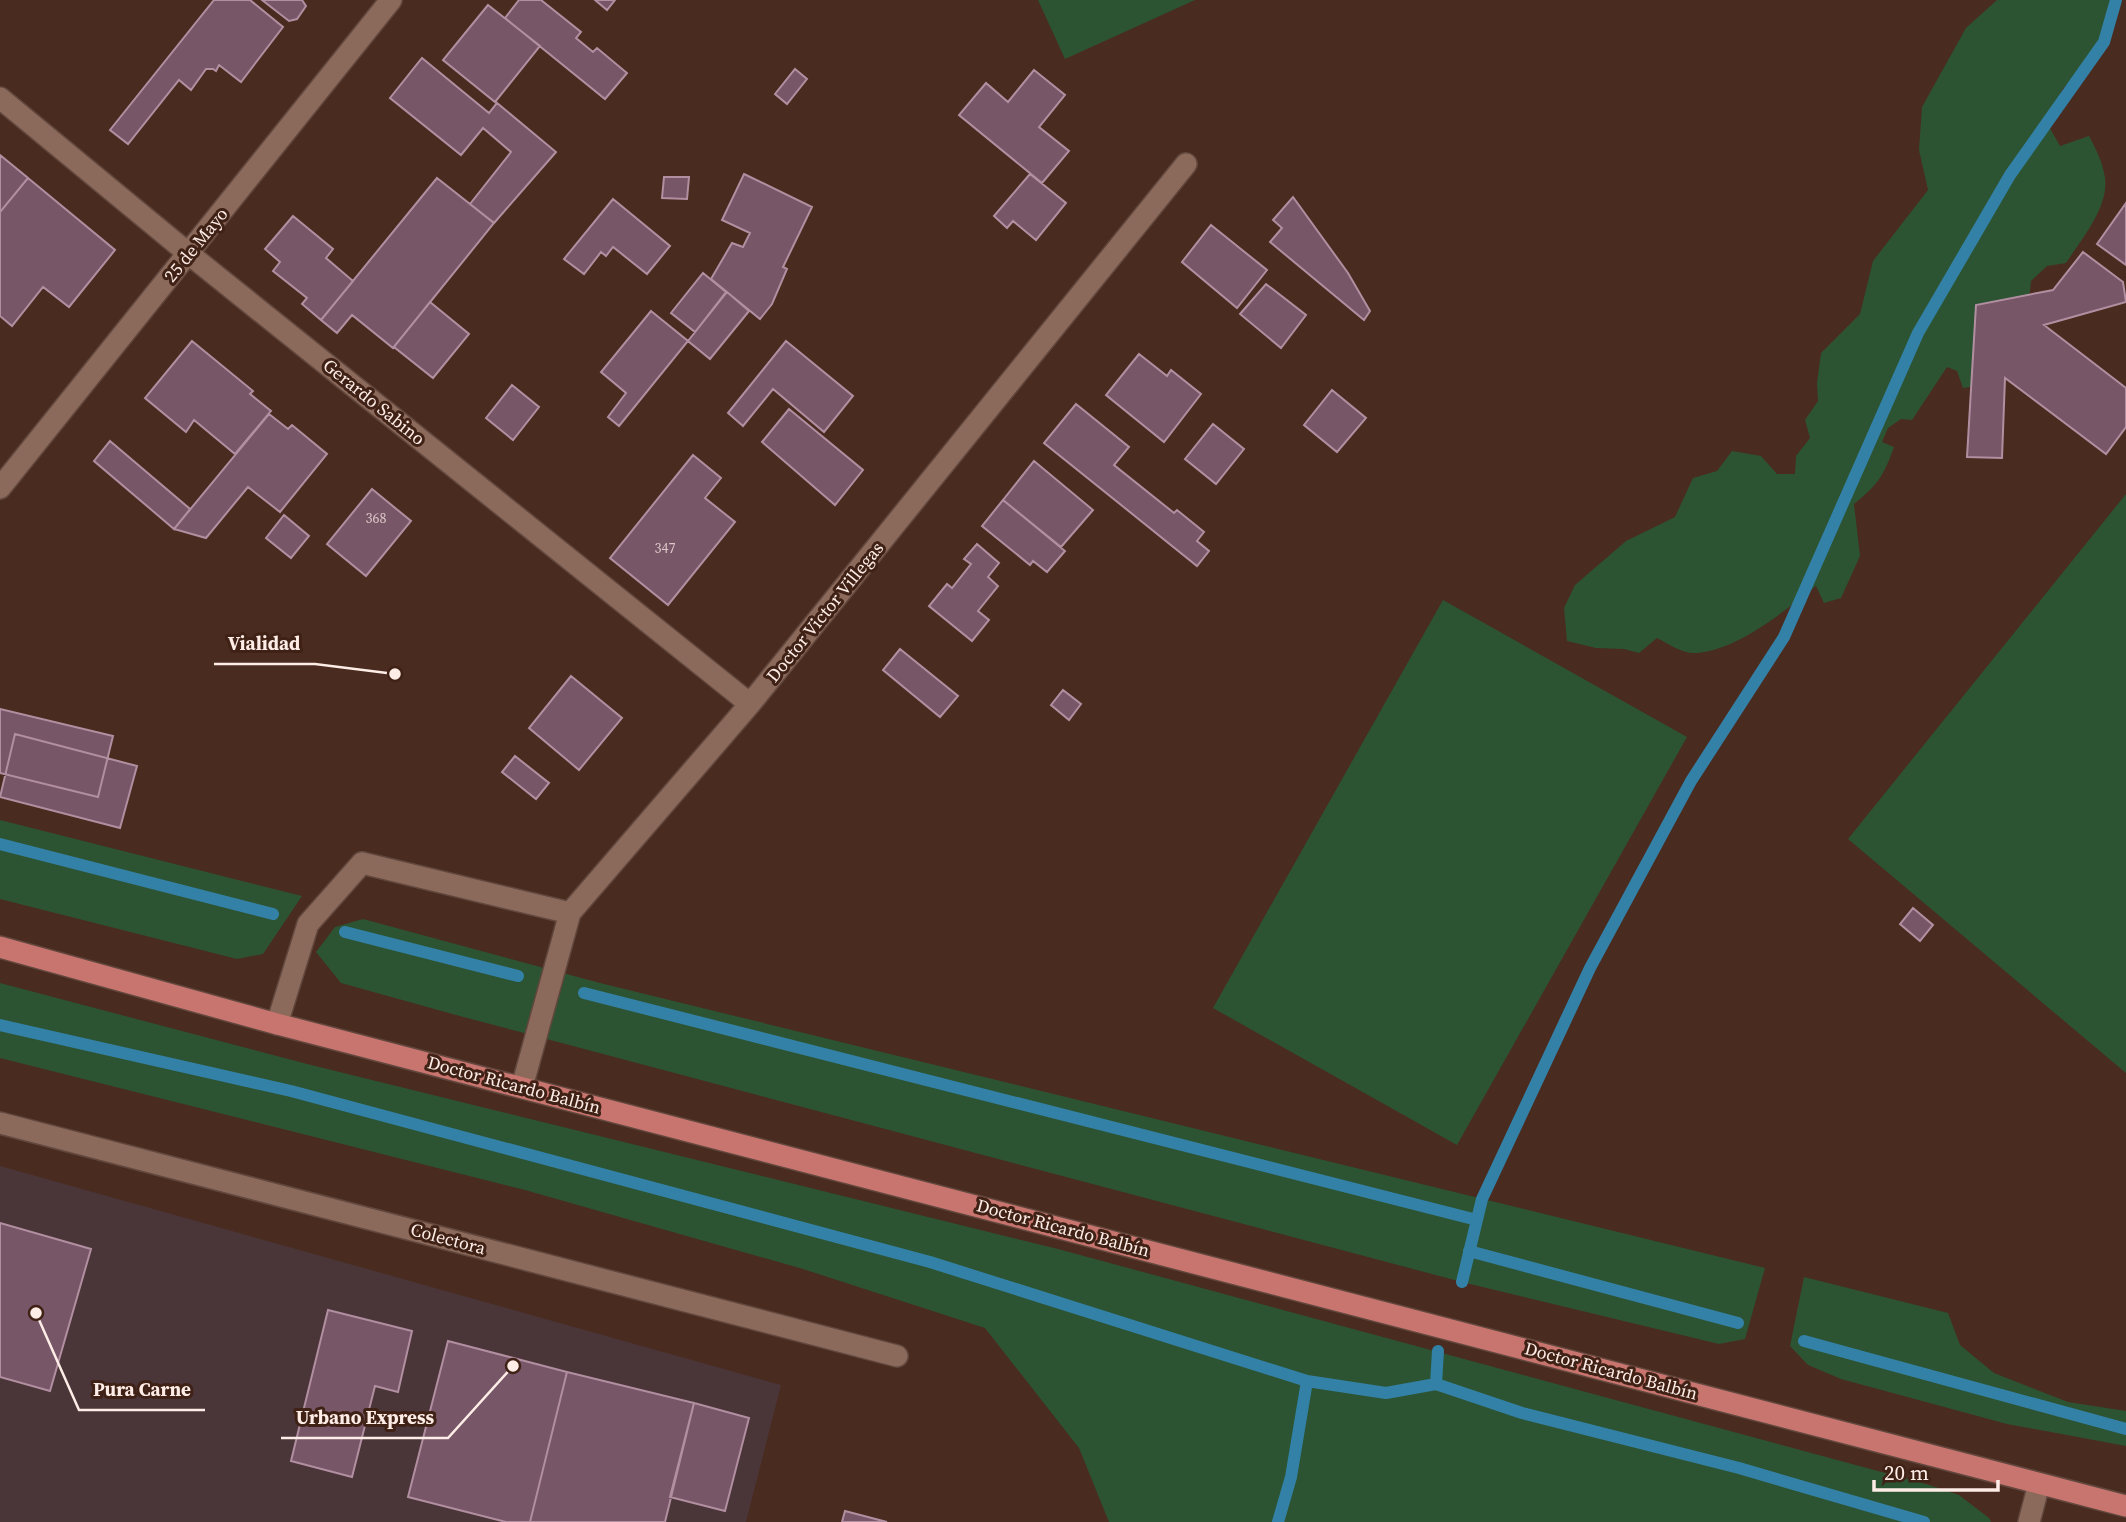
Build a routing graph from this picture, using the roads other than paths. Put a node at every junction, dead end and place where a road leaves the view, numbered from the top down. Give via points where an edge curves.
1 (391, 0) edge
2 (0, 99) edge
3 (1186, 164) dead end
4 (189, 254) junction
5 (0, 488) edge
6 (750, 704) junction
7 (570, 913) junction
8 (0, 947) edge
9 (277, 1024) junction
10 (522, 1087) junction
11 (0, 1122) edge
12 (897, 1356) dead end
13 (2039, 1484) junction
14 (2126, 1507) edge
15 (2029, 1522) edge

1 - 4 street, 25 de Mayo
2 - 4 street, Gerardo Sabino
3 - 6 street, Doctor Victor Villegas
4 - 5 street, 25 de Mayo
4 - 6 street, Gerardo Sabino
6 - 7 street, Doctor Victor Villegas
7 - 9 street via 362,863 308,924
7 - 10 street, Doctor Victor Villegas
8 - 9 main road, Doctor Ricardo Balbín
9 - 10 main road, Doctor Ricardo Balbín
10 - 13 main road, Doctor Ricardo Balbín
11 - 12 street, Colectora
13 - 14 main road, Doctor Ricardo Balbín
13 - 15 street

